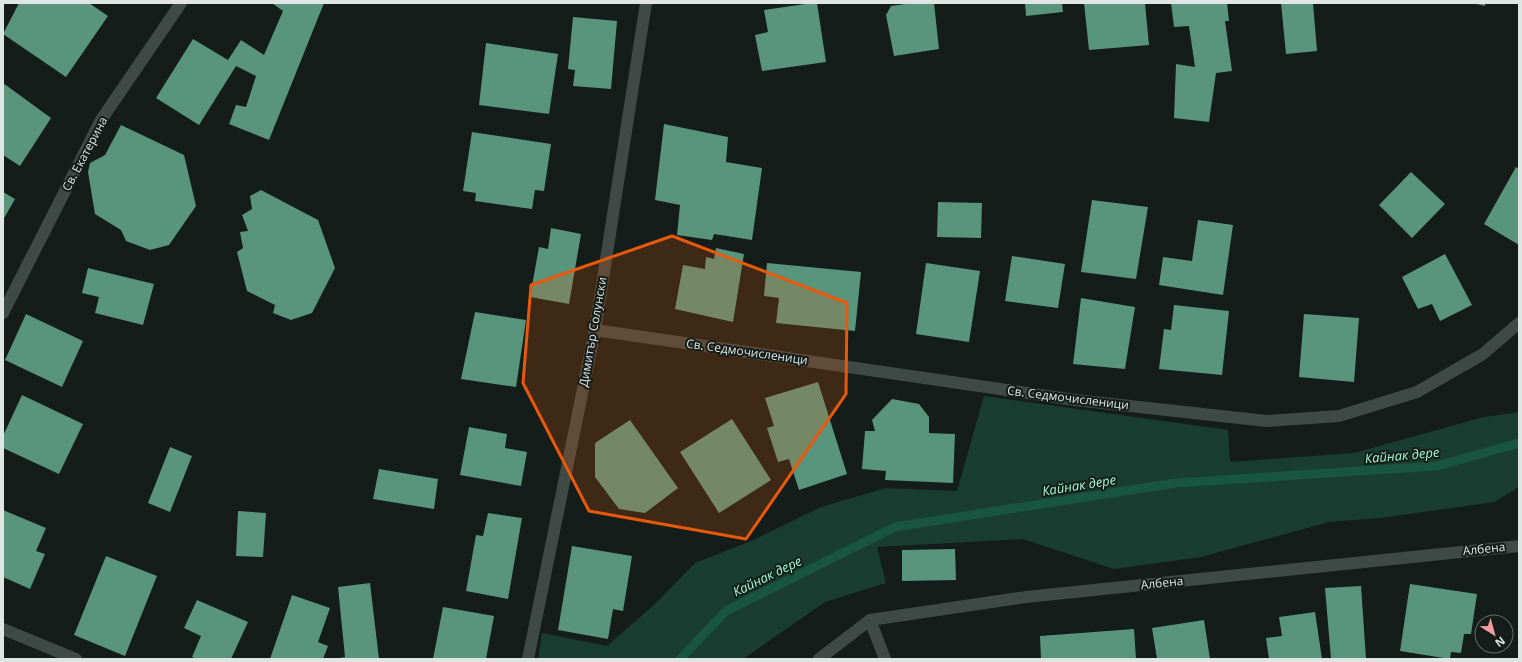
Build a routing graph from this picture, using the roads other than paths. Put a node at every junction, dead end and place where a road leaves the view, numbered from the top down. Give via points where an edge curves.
1 (181, 3) edge
2 (646, 3) edge
3 (3, 313) edge
4 (1519, 323) edge
5 (595, 330) junction
6 (1519, 546) edge
7 (870, 620) junction
8 (3, 629) edge
9 (76, 659) edge
10 (528, 659) edge
11 (818, 659) edge
12 (885, 659) edge

1 - 3 street, Св. Екатерина via 101,120
2 - 5 street, Димитър Солунски
4 - 5 street, Св. Седмочисленици via 1483,354 1417,392 1339,416 1267,421 1075,400
5 - 10 street, Димитър Солунски
6 - 7 street, Албена via 1026,597
7 - 11 street, Албена
7 - 12 street
8 - 9 street

